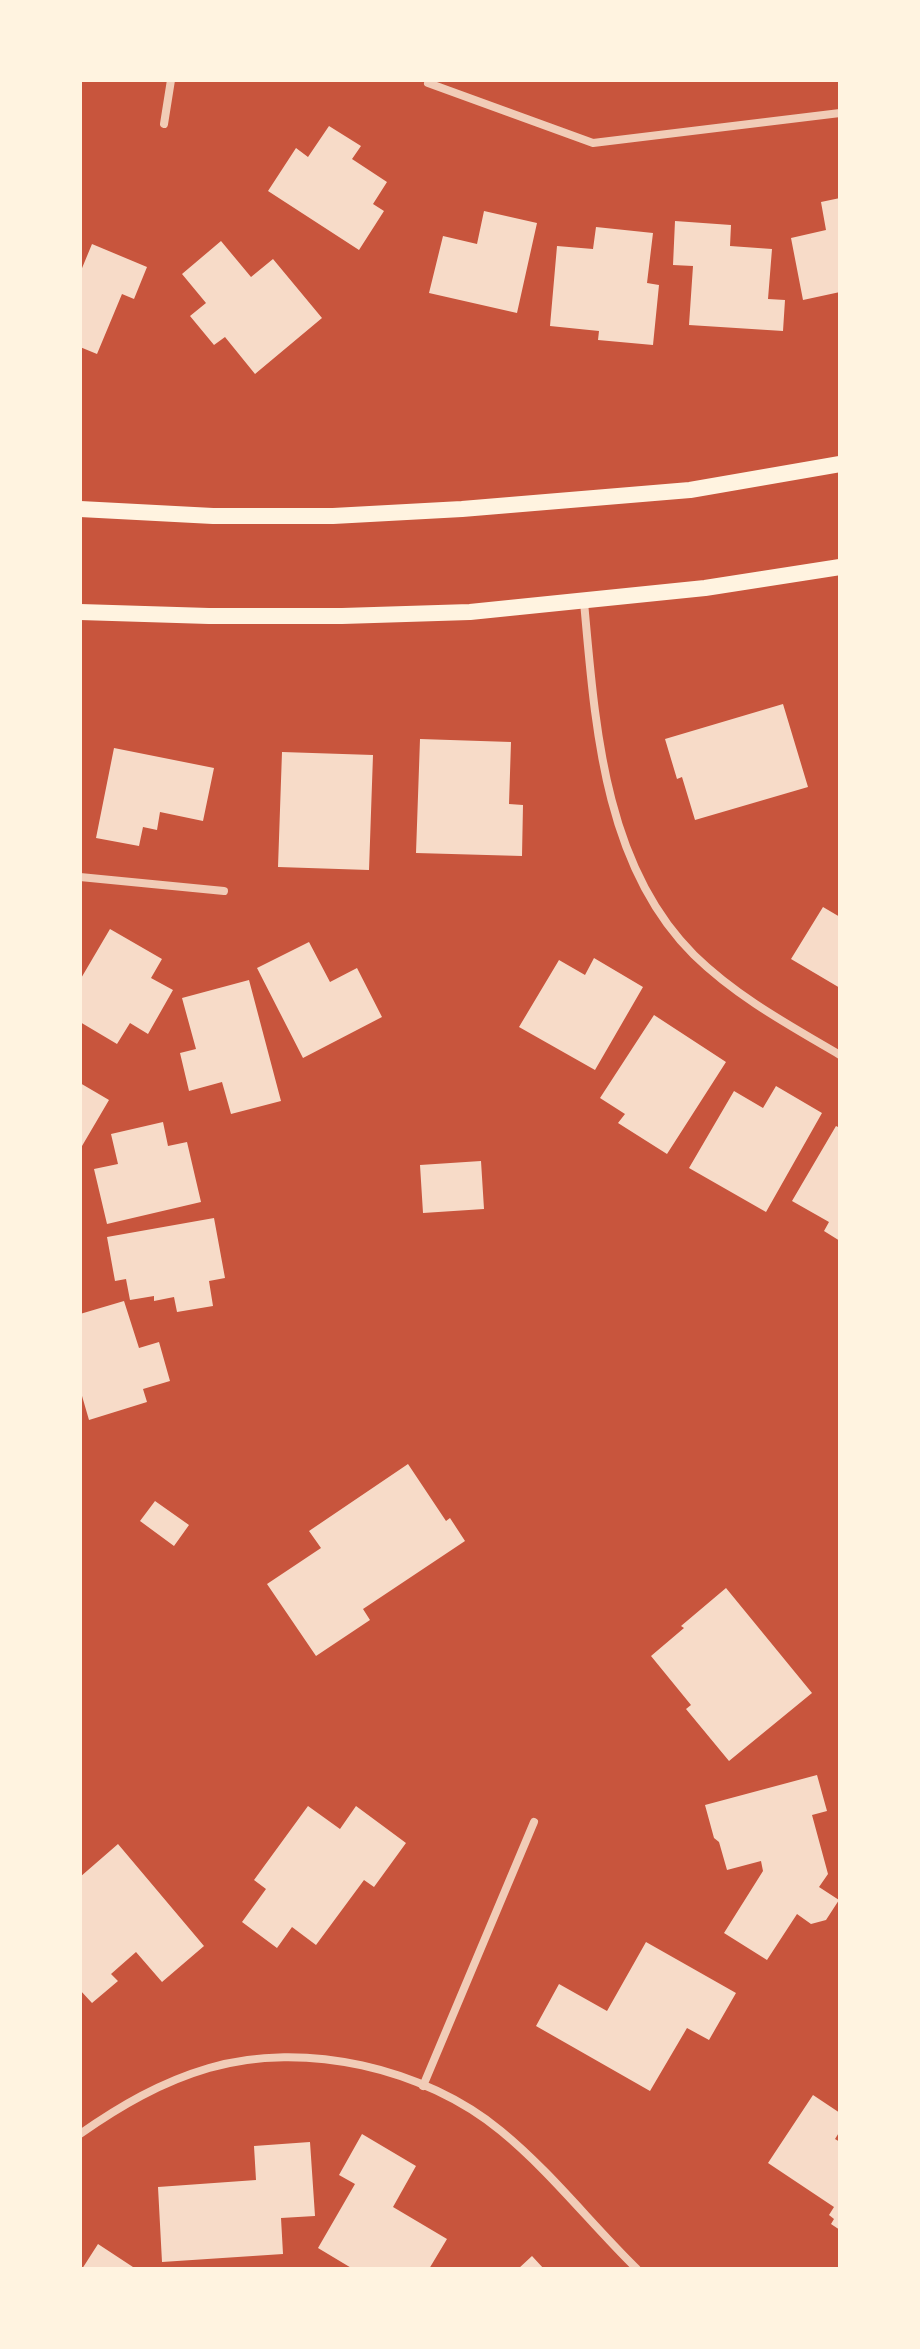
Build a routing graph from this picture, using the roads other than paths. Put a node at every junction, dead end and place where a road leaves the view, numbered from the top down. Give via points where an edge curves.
1 (171, 80) edge
2 (426, 81) edge
3 (840, 113) edge
4 (164, 124) dead end
5 (840, 464) edge
6 (80, 509) edge
7 (840, 567) edge
8 (584, 602) junction
9 (80, 612) edge
10 (80, 877) edge
11 (224, 891) dead end
12 (840, 1055) edge
13 (534, 1822) dead end
14 (423, 2086) junction
15 (80, 2134) edge
16 (637, 2269) edge

1 - 4 street
2 - 3 street via 593,143
5 - 6 main road via 690,490 462,509 333,516
7 - 8 main road
8 - 9 main road via 342,616
8 - 12 street via 607,782 641,881 664,920 694,955 776,1018
10 - 11 street
13 - 14 street
14 - 15 street via 349,2062 260,2060 211,2067 166,2084 122,2104
14 - 16 street via 499,2129

